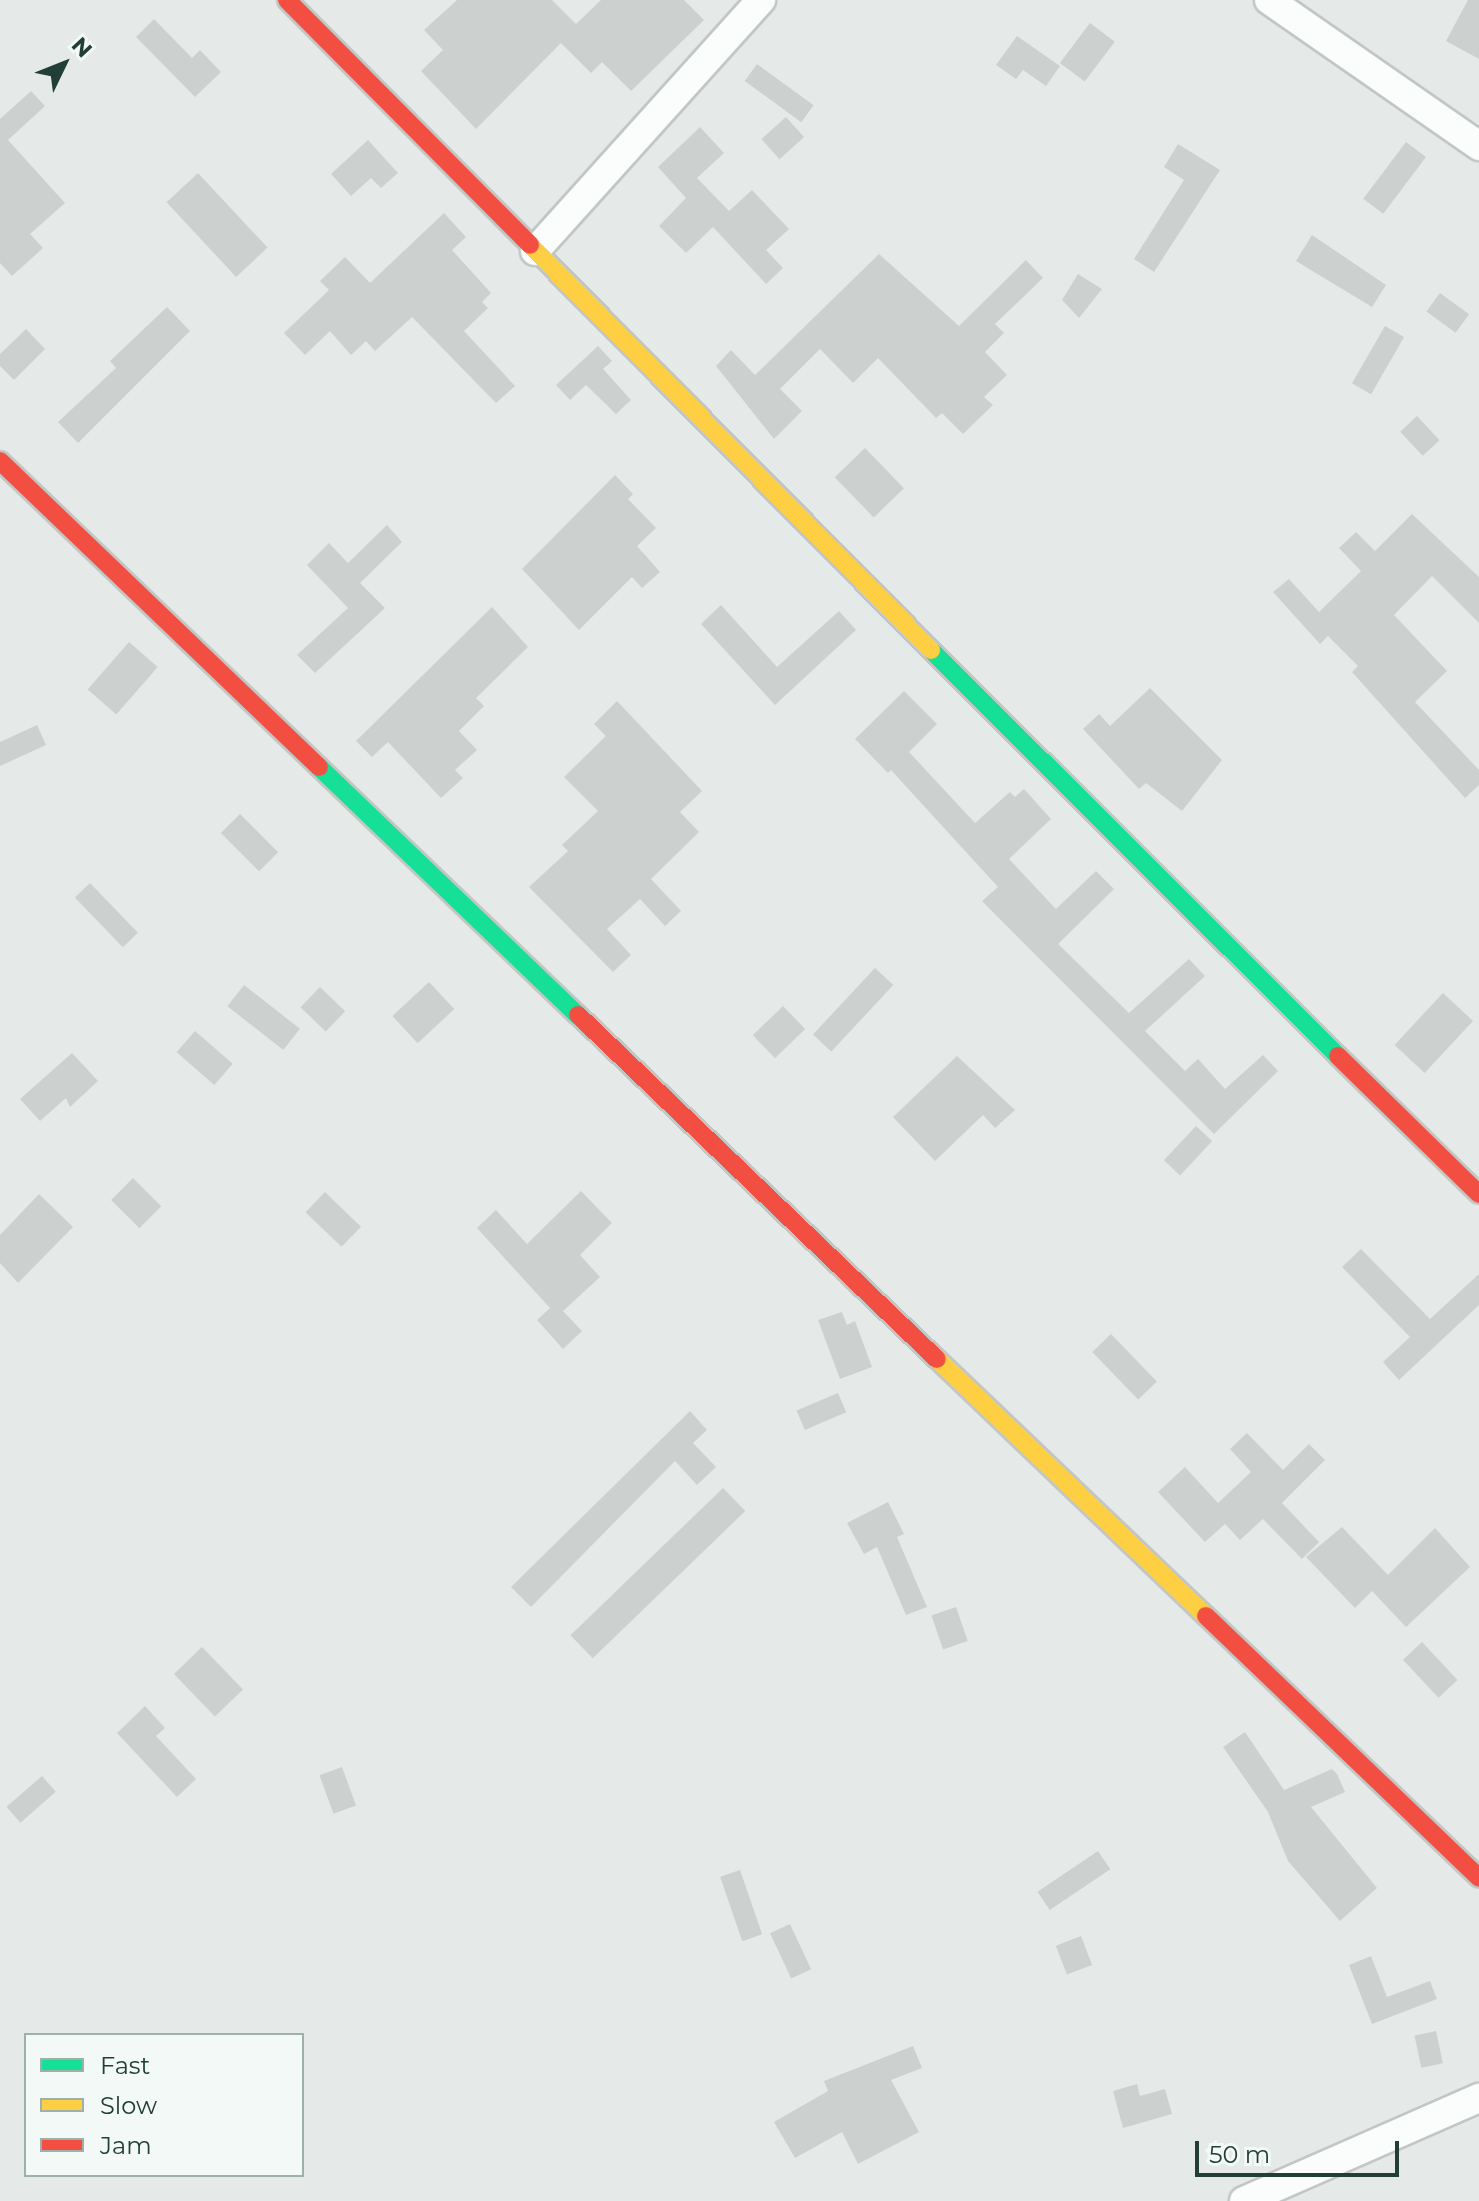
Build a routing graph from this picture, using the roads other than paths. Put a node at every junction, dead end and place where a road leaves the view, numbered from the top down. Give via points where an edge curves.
1 (287, 0) edge
2 (761, 0) edge
3 (1269, 0) edge
4 (1479, 146) edge
5 (535, 251) junction
6 (0, 461) edge
7 (1479, 1194) edge
8 (1479, 1878) edge
9 (1479, 2098) edge
10 (1244, 2201) edge

1 - 5 street
2 - 5 street
3 - 4 street
5 - 7 street
6 - 8 street
9 - 10 street

